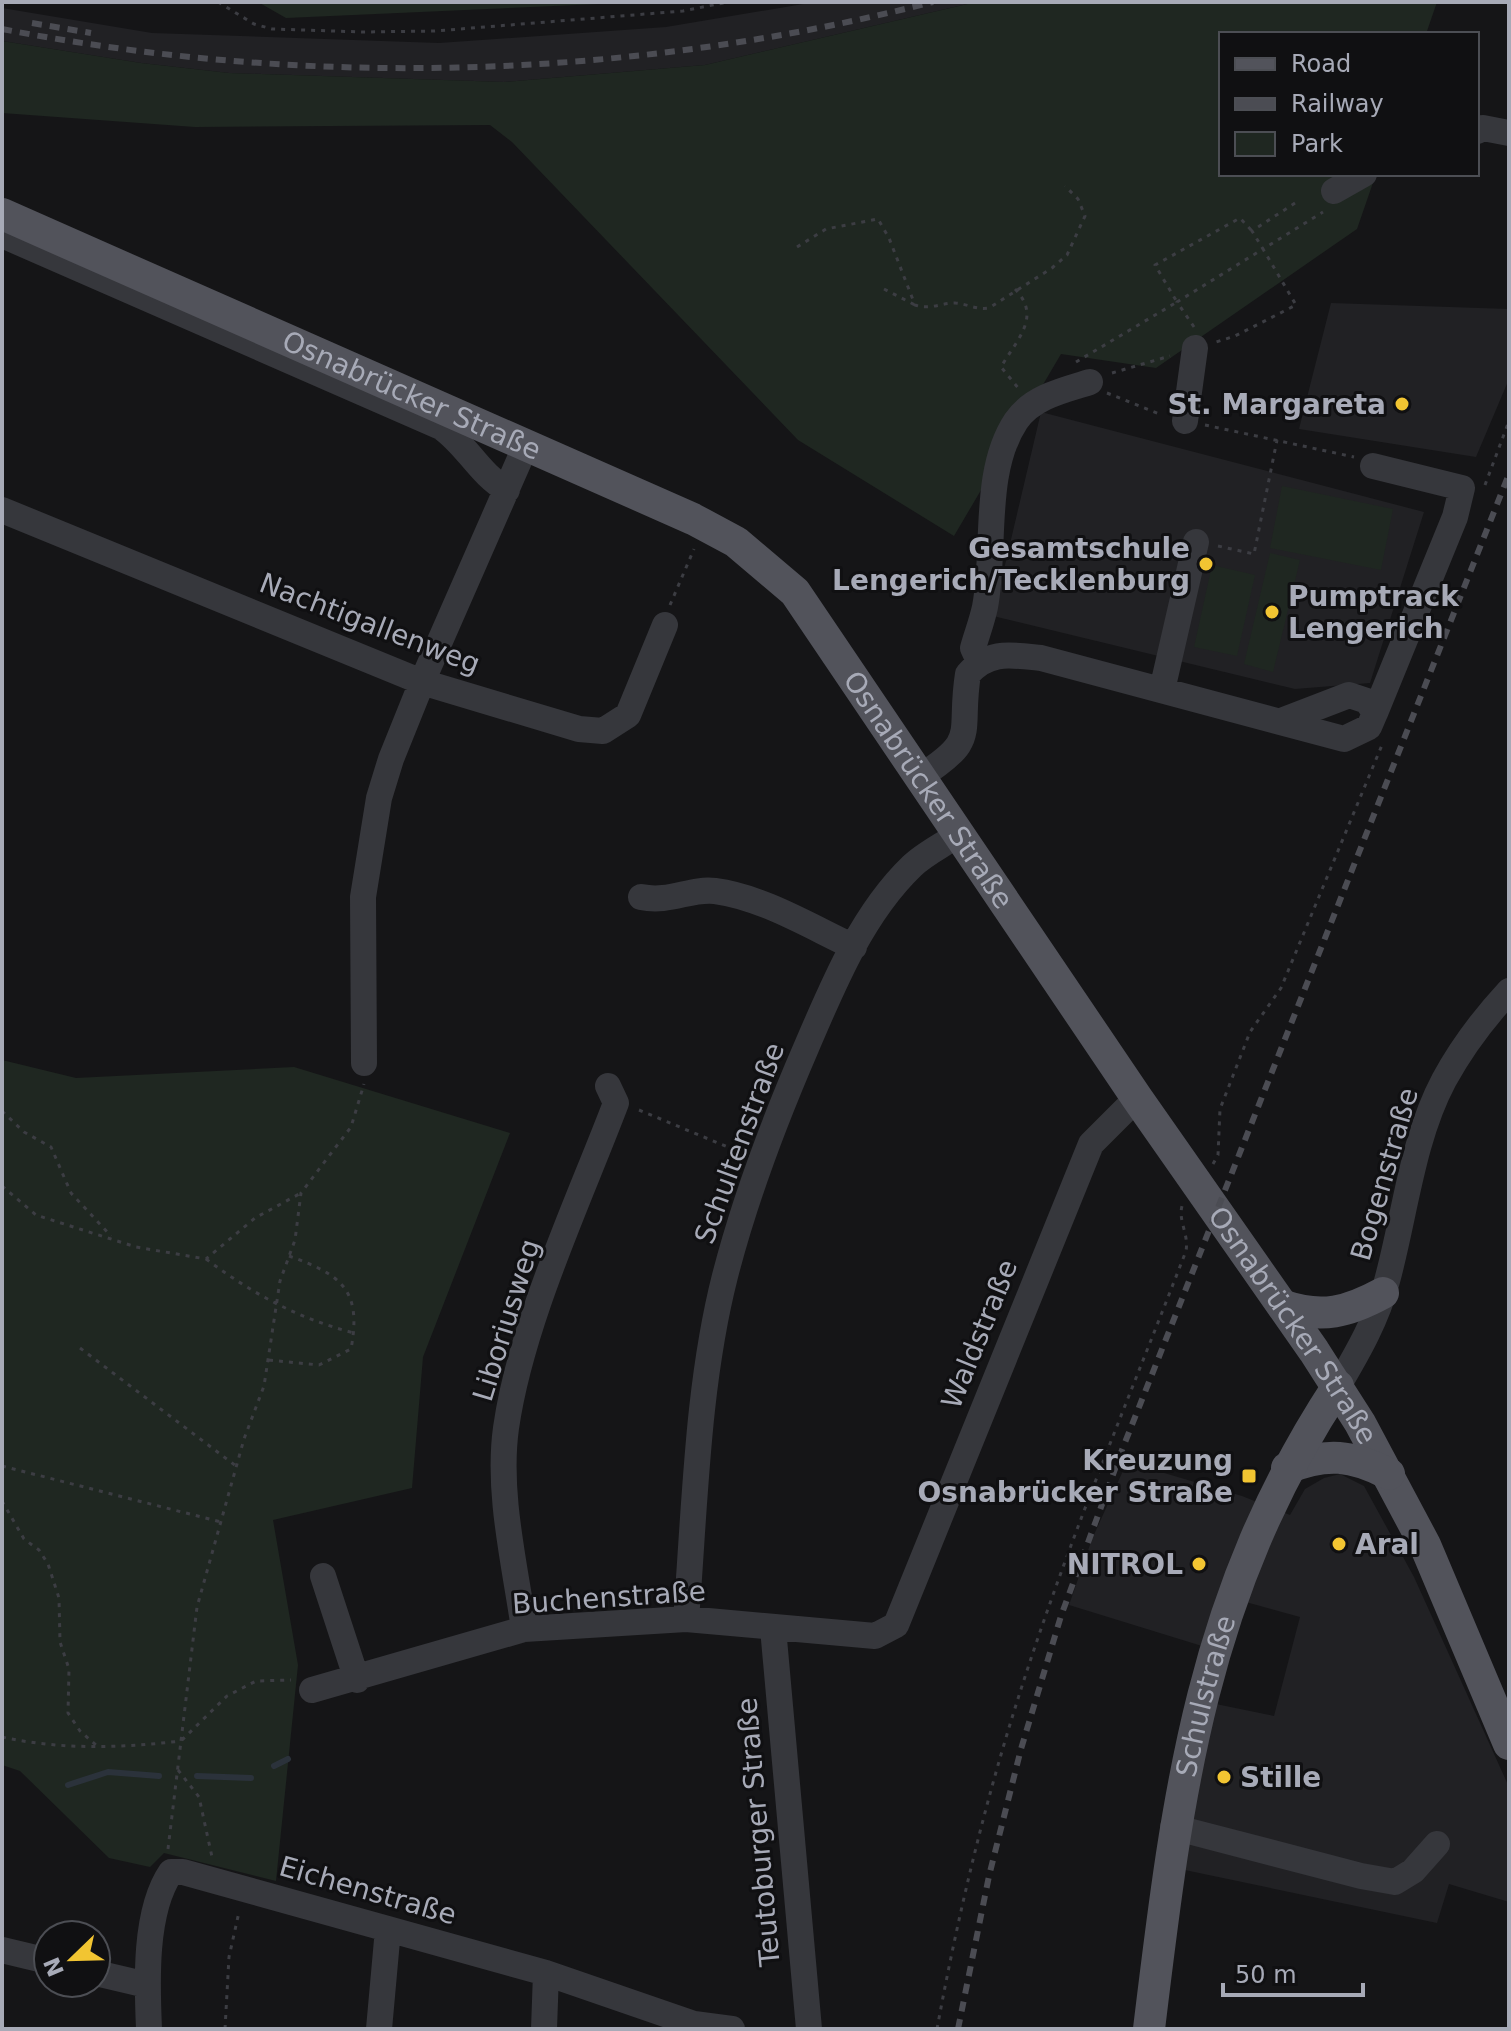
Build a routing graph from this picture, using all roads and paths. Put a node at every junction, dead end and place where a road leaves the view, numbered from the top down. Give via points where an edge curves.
1 (218, 2) edge
2 (728, 2) edge
3 (1480, 130) edge
4 (1509, 133) edge
5 (1360, 176) edge
6 (1065, 186) dead end
7 (1334, 191) joint
8 (1295, 203) dead end
9 (2, 214) edge
10 (1252, 231) junction
11 (2, 235) edge
12 (797, 247) dead end
13 (1263, 249) junction
14 (884, 289) dead end
15 (1015, 289) junction
16 (1177, 302) junction
17 (915, 305) junction
18 (1200, 346) junction
19 (1082, 373) junction
20 (1040, 399) junction
21 (1185, 421) junction
22 (1277, 440) junction
23 (526, 445) junction
24 (1373, 466) joint
25 (507, 490) junction
26 (2, 510) edge
27 (697, 542) dead end
28 (1196, 542) dead end
29 (1222, 547) dead end
30 (665, 625) joint
31 (979, 661) junction
32 (422, 682) junction
33 (1162, 690) junction
34 (1375, 713) junction
35 (1284, 720) junction
36 (1377, 756) dead end
37 (918, 778) junction
38 (957, 835) junction
39 (641, 897) dead end
40 (854, 947) junction
41 (1509, 991) edge
42 (364, 1063) joint
43 (612, 1095) joint
44 (1137, 1098) junction
45 (2, 1111) edge
46 (760, 1161) junction
47 (1198, 1184) junction
48 (2, 1186) edge
49 (301, 1193) junction
50 (114, 1239) junction
51 (289, 1256) junction
52 (206, 1259) junction
53 (1383, 1293) junction
54 (276, 1305) junction
55 (1284, 1306) junction
56 (354, 1333) junction
57 (80, 1348) dead end
58 (268, 1360) junction
59 (1338, 1386) junction
60 (2, 1466) edge
61 (236, 1466) junction
62 (1287, 1468) junction
63 (1389, 1474) junction
64 (2, 1501) edge
65 (221, 1522) junction
66 (323, 1576) dead end
67 (686, 1619) junction
68 (773, 1628) junction
69 (524, 1629) junction
70 (357, 1680) junction
71 (312, 1690) joint
72 (2, 1737) edge
73 (181, 1741) junction
74 (1509, 1744) edge
75 (97, 1746) junction
76 (178, 1770) junction
77 (1173, 1827) junction
78 (1437, 1844) dead end
79 (171, 1872) junction
80 (214, 1880) junction
81 (245, 1889) junction
82 (388, 1929) junction
83 (2, 1950) edge
84 (32, 1957) edge
85 (546, 1973) junction
86 (112, 1977) edge
87 (147, 1985) junction
88 (694, 2026) edge
89 (149, 2029) edge
90 (225, 2029) edge
91 (379, 2029) edge
92 (544, 2029) edge
93 (732, 2029) edge
94 (809, 2029) edge
95 (937, 2029) edge
96 (1149, 2029) edge

1 - 2 path via 272,29 393,32 683,11
3 - 4 street
5 - 7 street
6 - 15 path via 1085,216 1079,234 1052,268
7 - 13 path via 1324,212
8 - 10 path
9 - 23 main road, Osnabrücker Straße
10 - 13 path
10 - 16 path via 1240,218 1155,265
11 - 25 street, Osnabrücker Straße via 441,427 458,439 486,476
12 - 17 path via 826,229 878,219
13 - 16 path
13 - 18 path via 1296,305 1235,336
14 - 17 path
15 - 17 path via 978,310 954,303
15 - 20 path via 1027,301 1029,314 1001,367 1015,387
16 - 18 path
16 - 19 path
18 - 19 path
18 - 21 street
19 - 20 street
19 - 21 path via 1118,401
20 - 31 street via 1016,420 1002,452 985,605 973,648
21 - 22 path
22 - 24 path via 1359,458
22 - 29 path via 1254,554
23 - 25 street
23 - 37 main road, Osnabrücker Straße via 693,519 763,562 795,592 826,634
24 - 34 street via 1462,488
25 - 32 street
26 - 32 street, Nachtigallenweg
27 - 30 path
28 - 33 street
30 - 32 street, Nachtigallenweg via 628,715 603,731 579,729
31 - 33 street via 998,654 1041,658
31 - 37 street via 968,674 966,732 958,749
32 - 42 street via 391,759 365,871
33 - 35 street
34 - 35 street via 1367,701 1349,695
34 - 35 street via 1369,727 1344,739
36 - 47 path via 1281,988 1250,1032 1220,1109 1218,1155
37 - 38 main road, Osnabrücker Straße
38 - 40 street, Schultenstraße via 914,864
38 - 44 main road, Osnabrücker Straße
39 - 40 street via 659,901 712,890
40 - 46 street, Schultenstraße
41 - 53 street, Bogenstraße via 1483,1018 1444,1081 1428,1119
42 - 49 path via 365,1087 351,1127
43 - 46 path
43 - 69 street, Liboriusweg via 533,1318 506,1429 507,1499
44 - 47 main road, Osnabrücker Straße
44 - 68 street, Waldstraße via 1091,1144 896,1625 875,1636
45 - 50 path via 51,1147 71,1193
46 - 67 street, Schultenstraße via 725,1278 712,1354
47 - 55 main road, Osnabrücker Straße
47 - 95 path via 1180,1209 1186,1251 1016,1705 975,1855
48 - 50 path via 36,1215
49 - 51 path
49 - 52 path via 255,1218
50 - 52 path
51 - 54 path
51 - 56 path via 319,1267 345,1287 357,1317
52 - 54 path
53 - 55 main road via 1337,1314
53 - 59 street, Bogenstraße via 1362,1346
54 - 56 path
54 - 58 path
55 - 59 main road, Osnabrücker Straße
56 - 58 path via 351,1349 319,1365
57 - 61 path
58 - 61 path
59 - 62 main road, Schulstraße
59 - 63 main road, Osnabrücker Straße
60 - 65 path
61 - 65 path
62 - 63 main road via 1329,1455 1364,1461
62 - 77 main road, Schulstraße via 1256,1532 1224,1620 1190,1739
63 - 74 main road, Osnabrücker Straße via 1449,1599
64 - 75 path via 24,1539 48,1564 59,1598 60,1642 69,1669 68,1713
65 - 73 path via 197,1607
66 - 70 street
67 - 68 street, Buchenstraße
67 - 69 street, Buchenstraße
68 - 94 street, Teutoburger Straße
69 - 70 street, Buchenstraße
70 - 71 street, Buchenstraße
71 - 73 path via 296,1680 256,1681 227,1696
72 - 75 path via 32,1744
73 - 75 path
73 - 76 path
76 - 79 path via 167,1857
76 - 80 path via 199,1797 206,1817
77 - 78 street via 1395,1882
77 - 96 main road, Schulstraße
79 - 80 street, Eichenstraße
79 - 87 street via 163,1884 150,1943
80 - 81 street, Eichenstraße
81 - 82 street, Eichenstraße
81 - 90 path via 229,1957
82 - 85 street, Eichenstraße
82 - 91 street
83 - 84 street
85 - 88 street, Eichenstraße
85 - 92 street
86 - 87 street
87 - 89 street
88 - 93 street, Eichenstraße

